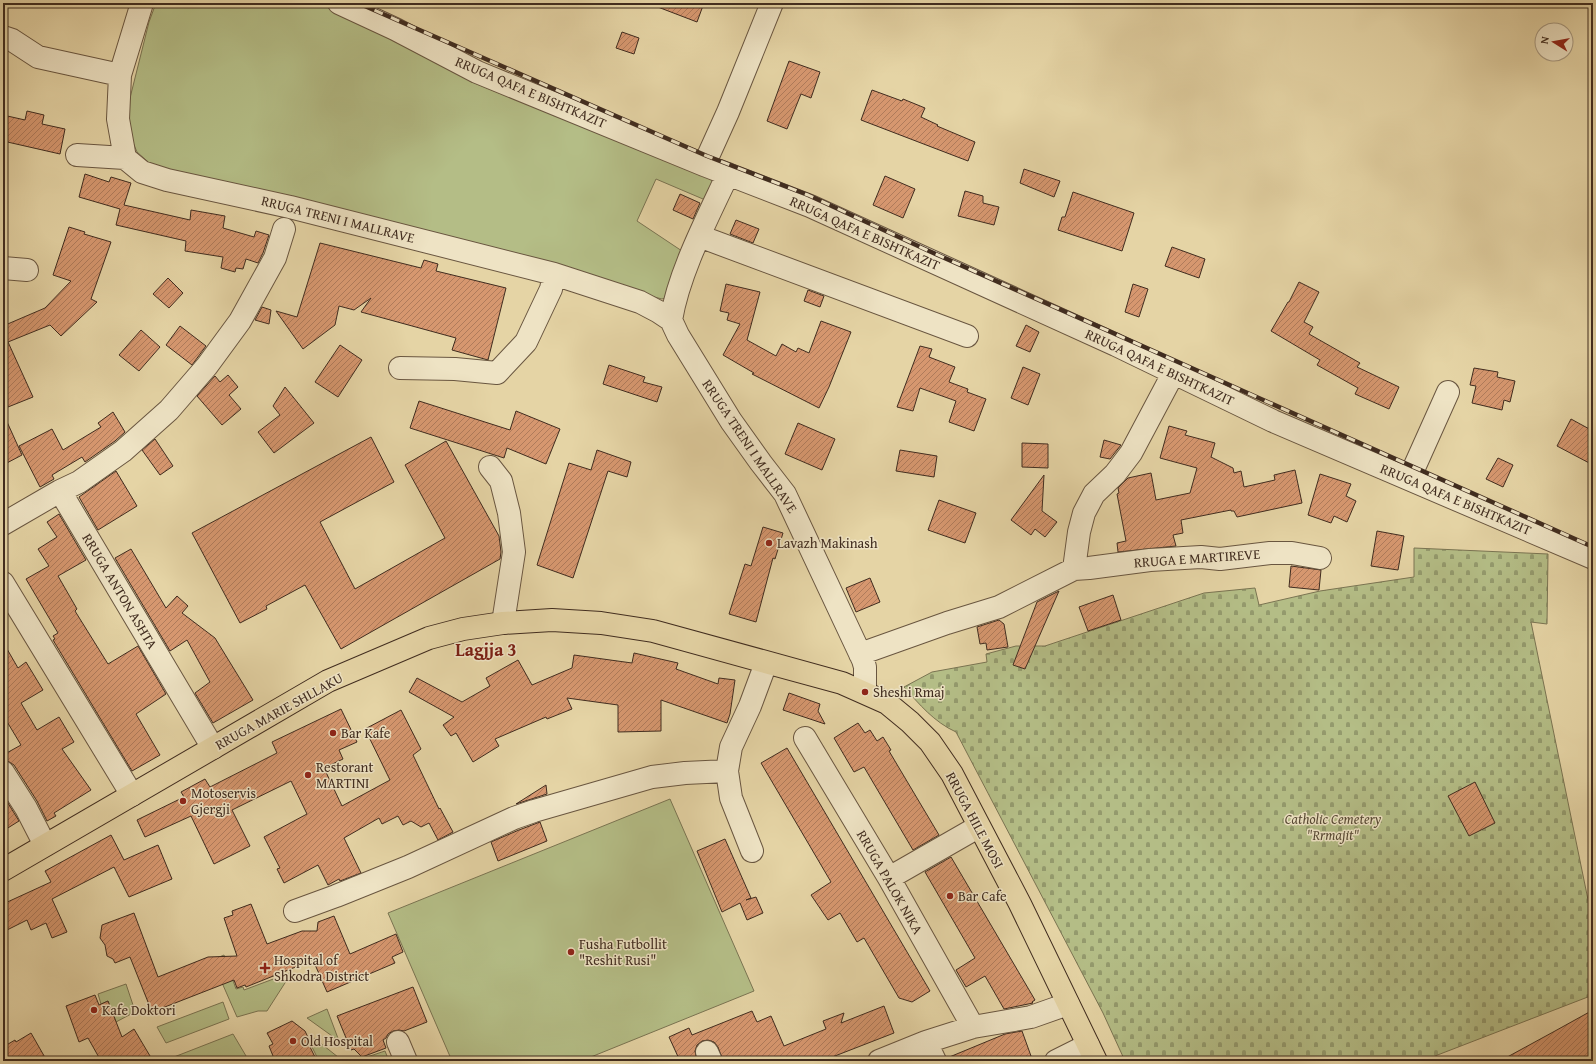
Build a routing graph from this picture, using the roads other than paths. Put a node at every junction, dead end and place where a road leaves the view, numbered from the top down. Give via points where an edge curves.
1 (142, 3) edge
2 (339, 3) edge
3 (772, 3) edge
4 (3, 38) edge
5 (120, 75) junction
6 (77, 155) dead end
7 (125, 158) junction
8 (704, 165) junction
9 (728, 174) junction
10 (284, 229) dead end
11 (699, 236) junction
12 (3, 268) edge
13 (27, 270) dead end
14 (554, 274) junction
15 (671, 320) junction
16 (967, 336) dead end
17 (400, 368) dead end
18 (1174, 372) junction
19 (1448, 392) dead end
20 (490, 467) dead end
21 (1409, 479) junction
22 (60, 491) junction
23 (3, 524) edge
24 (1320, 558) dead end
25 (1593, 558) edge
26 (1074, 569) junction
27 (3, 583) edge
28 (503, 623) junction
29 (860, 654) junction
30 (766, 663) junction
31 (865, 692) junction
32 (805, 738) dead end
33 (213, 748) junction
34 (727, 771) junction
35 (3, 772) edge
36 (132, 795) junction
37 (978, 827) junction
38 (45, 845) junction
39 (752, 851) dead end
40 (3, 870) edge
41 (889, 878) junction
42 (295, 911) dead end
43 (1068, 1004) junction
44 (973, 1027) junction
45 (931, 1052) edge
46 (1092, 1053) edge
47 (879, 1061) edge
48 (1056, 1061) edge

1 - 5 street
2 - 8 street, RRUGA QAFA E BISHTKAZIT via 477,72
3 - 8 street
4 - 5 street via 12,40 38,57
5 - 7 street via 118,119
6 - 7 street
7 - 14 street, RRUGA TRENI I MALLRAVE via 142,172 167,180 290,207
8 - 9 street, RRUGA QAFA E BISHTKAZIT
9 - 11 street
9 - 18 street, RRUGA QAFA E BISHTKAZIT via 810,206
10 - 22 street, RRUGA TRENI I MALLRAVE via 275,258 263,280 240,320 207,366 169,410 123,451 78,482
11 - 15 street via 674,299
11 - 16 street
12 - 13 street
14 - 15 street, RRUGA TRENI I MALLRAVE via 640,302
14 - 17 street via 551,289 526,342 497,373
15 - 29 street, RRUGA TRENI I MALLRAVE via 730,421 785,494
18 - 21 street, RRUGA QAFA E BISHTKAZIT via 1273,421
18 - 26 street via 1131,453 1115,474 1094,494 1084,513
19 - 21 street
20 - 28 street via 501,481 509,513 514,552
21 - 25 street, RRUGA QAFA E BISHTKAZIT
22 - 23 street
22 - 33 street, RRUGA ANTON ASHTA
24 - 26 street, RRUGA E MARTIREVE via 1292,553 1270,553 1227,558 1150,560
26 - 29 street, RRUGA E MARTIREVE via 999,607
27 - 36 street
28 - 30 main road, RRUGA MARIE SHLLAKU via 552,620 601,623 653,631
28 - 33 main road, RRUGA MARIE SHLLAKU via 463,629 429,638 328,681
29 - 31 street, RRUGA TRENI I MALLRAVE via 865,667
30 - 31 main road, RRUGA MARIE SHLLAKU via 842,683
30 - 34 street via 731,747
31 - 37 main road, RRUGA HILE MOSI via 887,703 930,742 952,774
32 - 41 street, RRUGA PALOK NIKA
33 - 36 main road, RRUGA MARIE SHLLAKU
34 - 39 street via 731,798
34 - 42 street via 652,777 534,811 408,867
35 - 38 street
36 - 38 main road, RRUGA MARIE SHLLAKU
37 - 41 street
37 - 43 main road, RRUGA HILE MOSI via 1020,904
38 - 40 main road, RRUGA MARIE SHLLAKU
41 - 44 street, RRUGA PALOK NIKA
43 - 44 street via 1031,1017
43 - 46 main road, RRUGA HILE MOSI
44 - 45 street
45 - 47 street
46 - 48 street

